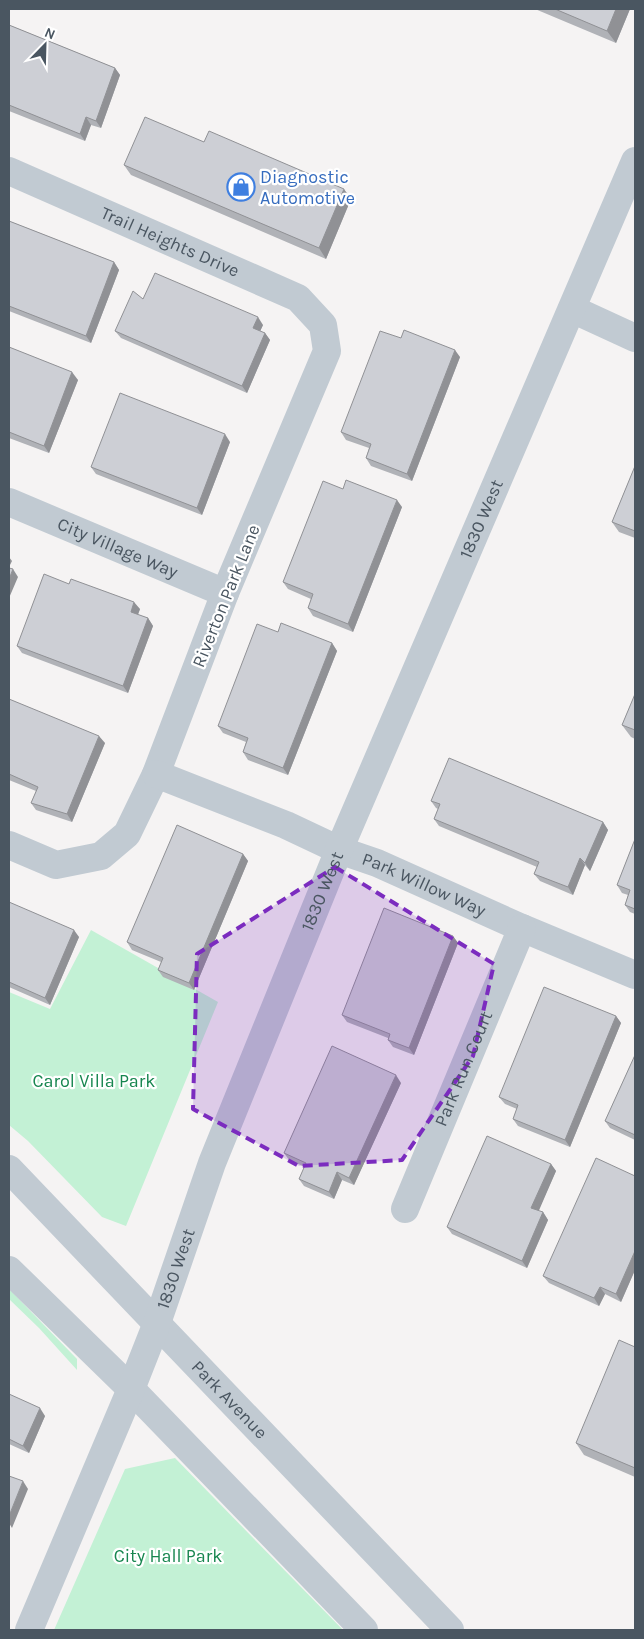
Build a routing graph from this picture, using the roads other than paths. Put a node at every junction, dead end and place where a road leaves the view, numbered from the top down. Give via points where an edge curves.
1 (635, 161) edge
2 (9, 171) edge
3 (572, 309) junction
4 (323, 325) joint
5 (635, 338) edge
6 (9, 502) edge
7 (225, 593) junction
8 (156, 774) junction
9 (9, 845) edge
10 (339, 850) junction
11 (522, 928) junction
12 (635, 974) edge
13 (9, 1169) edge
14 (405, 1209) dead end
15 (9, 1270) edge
16 (157, 1323) junction
17 (131, 1389) junction
18 (28, 1630) edge
19 (364, 1630) edge
20 (450, 1630) edge

1 - 3 street, 1830 West
2 - 4 street, Trail Heights Drive via 298,298
3 - 5 street
3 - 10 street, 1830 West
4 - 7 street, Riverton Park Lane via 327,351
6 - 7 street, City Village Way
7 - 8 street, Riverton Park Lane
8 - 9 street, Riverton Park Lane via 127,834 101,856 56,865
8 - 10 street, Park Willow Way via 286,825
10 - 11 street, Park Willow Way via 390,869
10 - 16 street, 1830 West via 212,1163
11 - 12 street, Park Willow Way
11 - 14 street, Park Run Court
13 - 16 street, Park Avenue
15 - 17 street
16 - 17 street, 1830 West
16 - 20 street, Park Avenue
17 - 18 street, 1830 West
17 - 19 street

